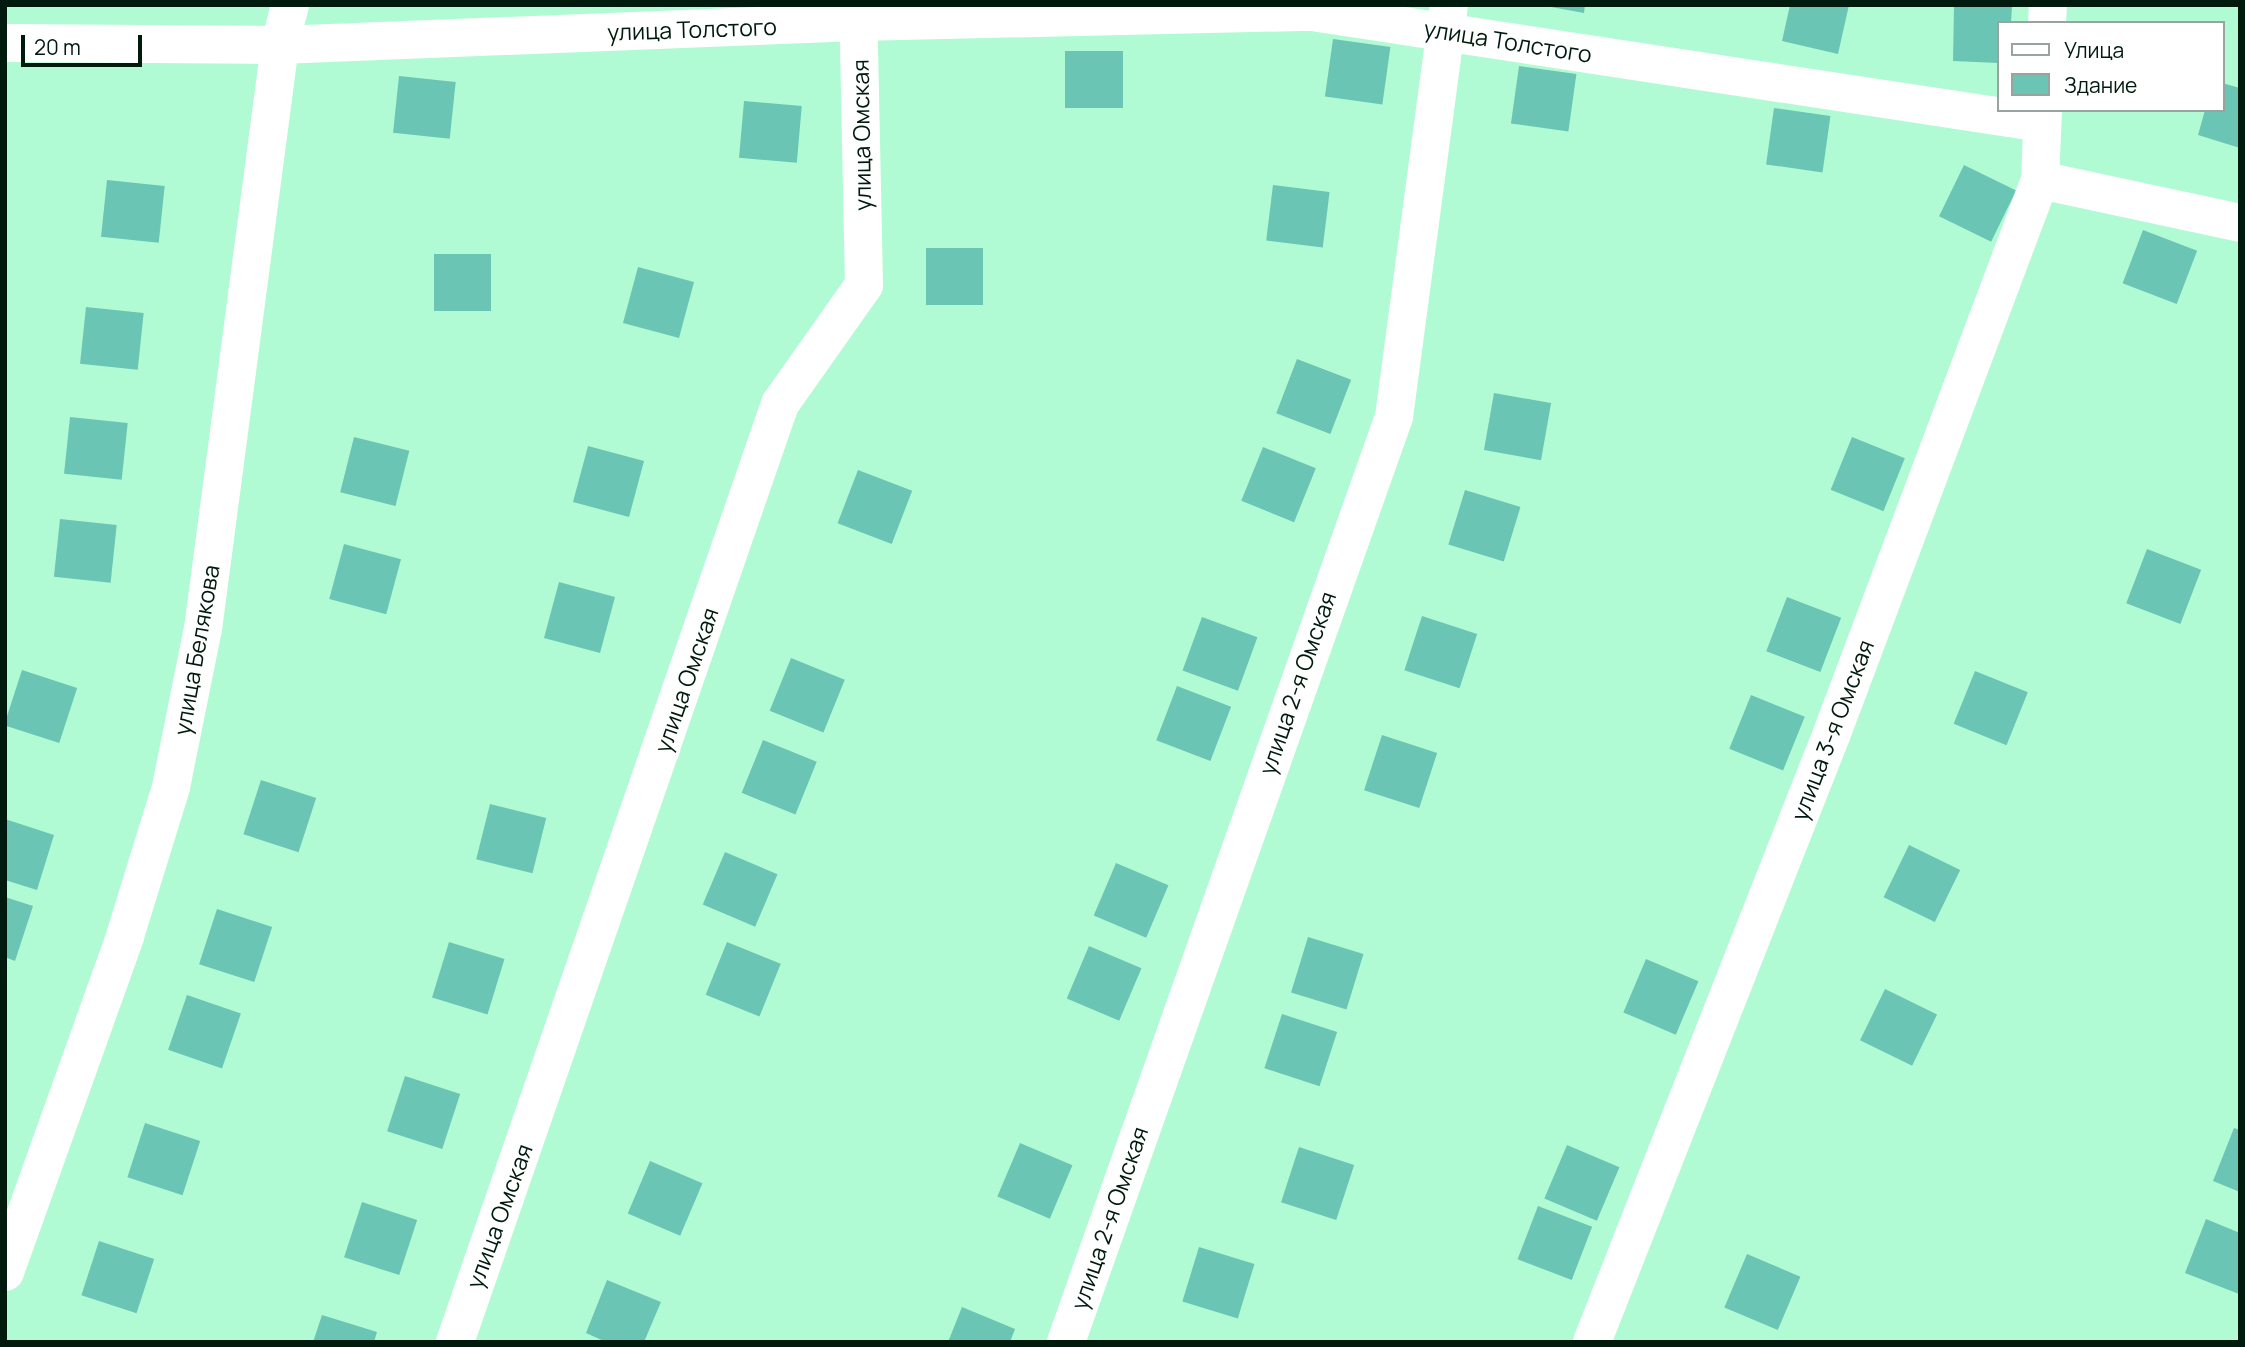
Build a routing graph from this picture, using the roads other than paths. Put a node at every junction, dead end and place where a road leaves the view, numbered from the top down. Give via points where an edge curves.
1 (290, 5) edge
2 (858, 14) edge
3 (1448, 18) edge
4 (5, 43) edge
5 (280, 45) junction
6 (1996, 109) edge
7 (2012, 112) edge
8 (2042, 117) edge
9 (2040, 180) junction
10 (2240, 223) edge
11 (5, 1272) edge
12 (455, 1342) edge
13 (1066, 1342) edge
14 (1592, 1342) edge

1 - 5 street, улица Белякова
2 - 3 street, улица Толстого via 1312,12
2 - 5 street, улица Толстого
2 - 12 street, улица Омская via 864,285 780,404
3 - 6 street, улица Толстого
3 - 13 street, улица 2-я Омская via 1394,417
4 - 5 street, улица Толстого
5 - 11 street, улица Белякова via 203,629 171,788 125,936
7 - 8 street, улица Толстого
8 - 9 street, улица 3-я Омская
9 - 10 street
9 - 14 street, улица 3-я Омская via 1832,733

